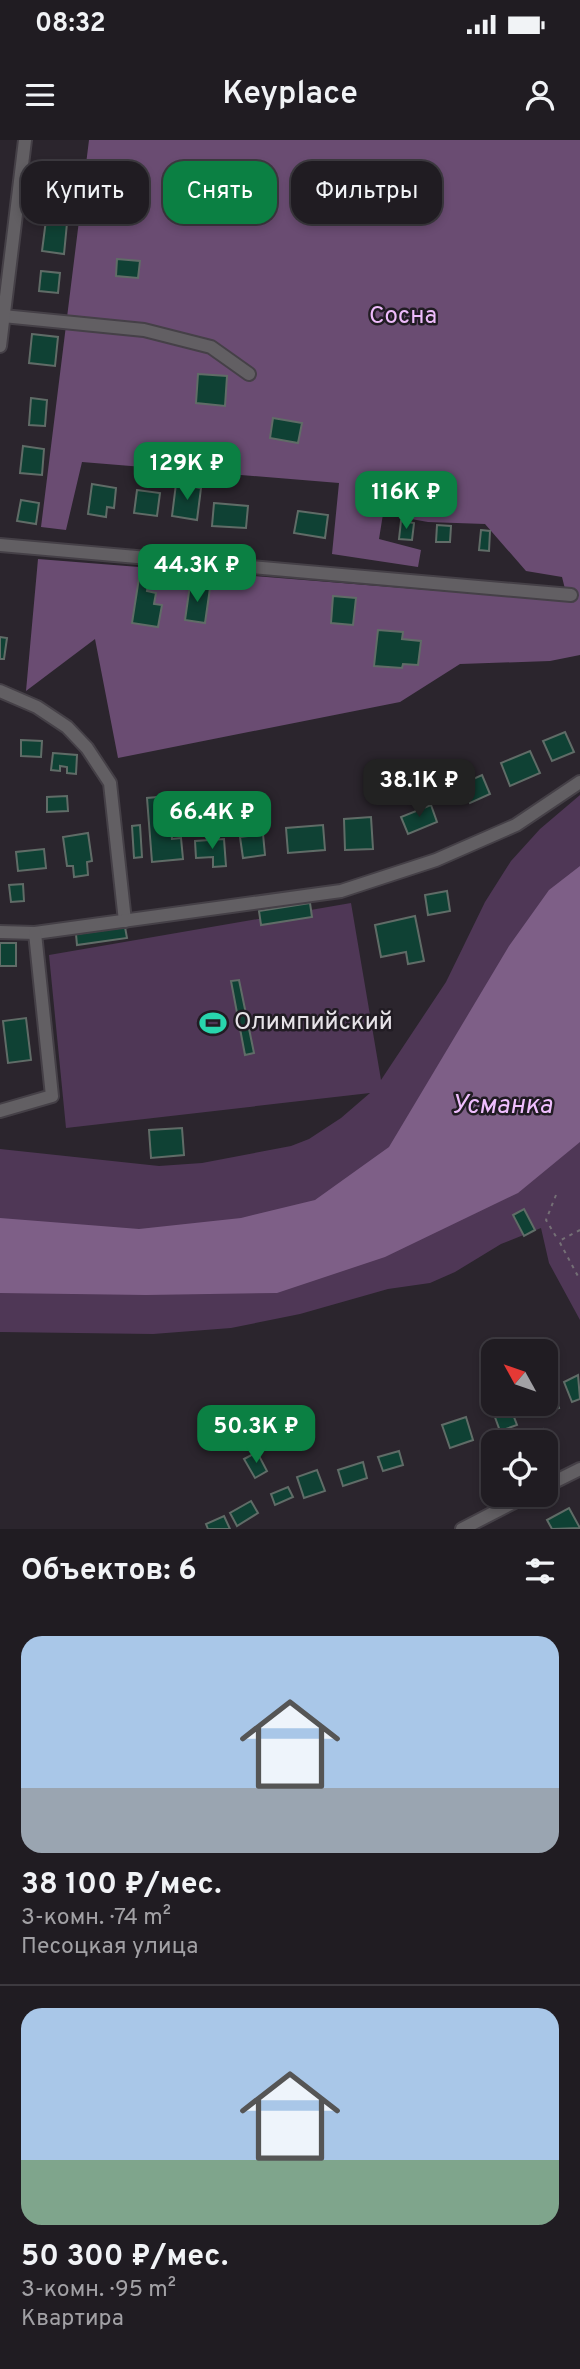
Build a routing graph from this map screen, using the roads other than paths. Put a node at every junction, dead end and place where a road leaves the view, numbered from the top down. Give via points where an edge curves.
1 (25, 140) edge
2 (3, 316) junction
3 (0, 346) edge
4 (249, 374) dead end
5 (0, 545) edge
6 (571, 595) dead end
7 (0, 691) edge
8 (580, 782) edge
9 (125, 920) junction
10 (0, 932) edge
11 (35, 933) junction
12 (0, 1111) edge
13 (580, 1469) edge
14 (558, 1480) edge
15 (505, 1507) edge
16 (464, 1529) edge

1 - 2 street
2 - 3 street
2 - 4 street via 144,330 211,347
5 - 6 street
7 - 9 street via 67,727 110,783
8 - 9 street via 516,825 436,860 341,891
9 - 11 street
10 - 11 street
11 - 12 street via 52,1096
13 - 14 street
15 - 16 street

